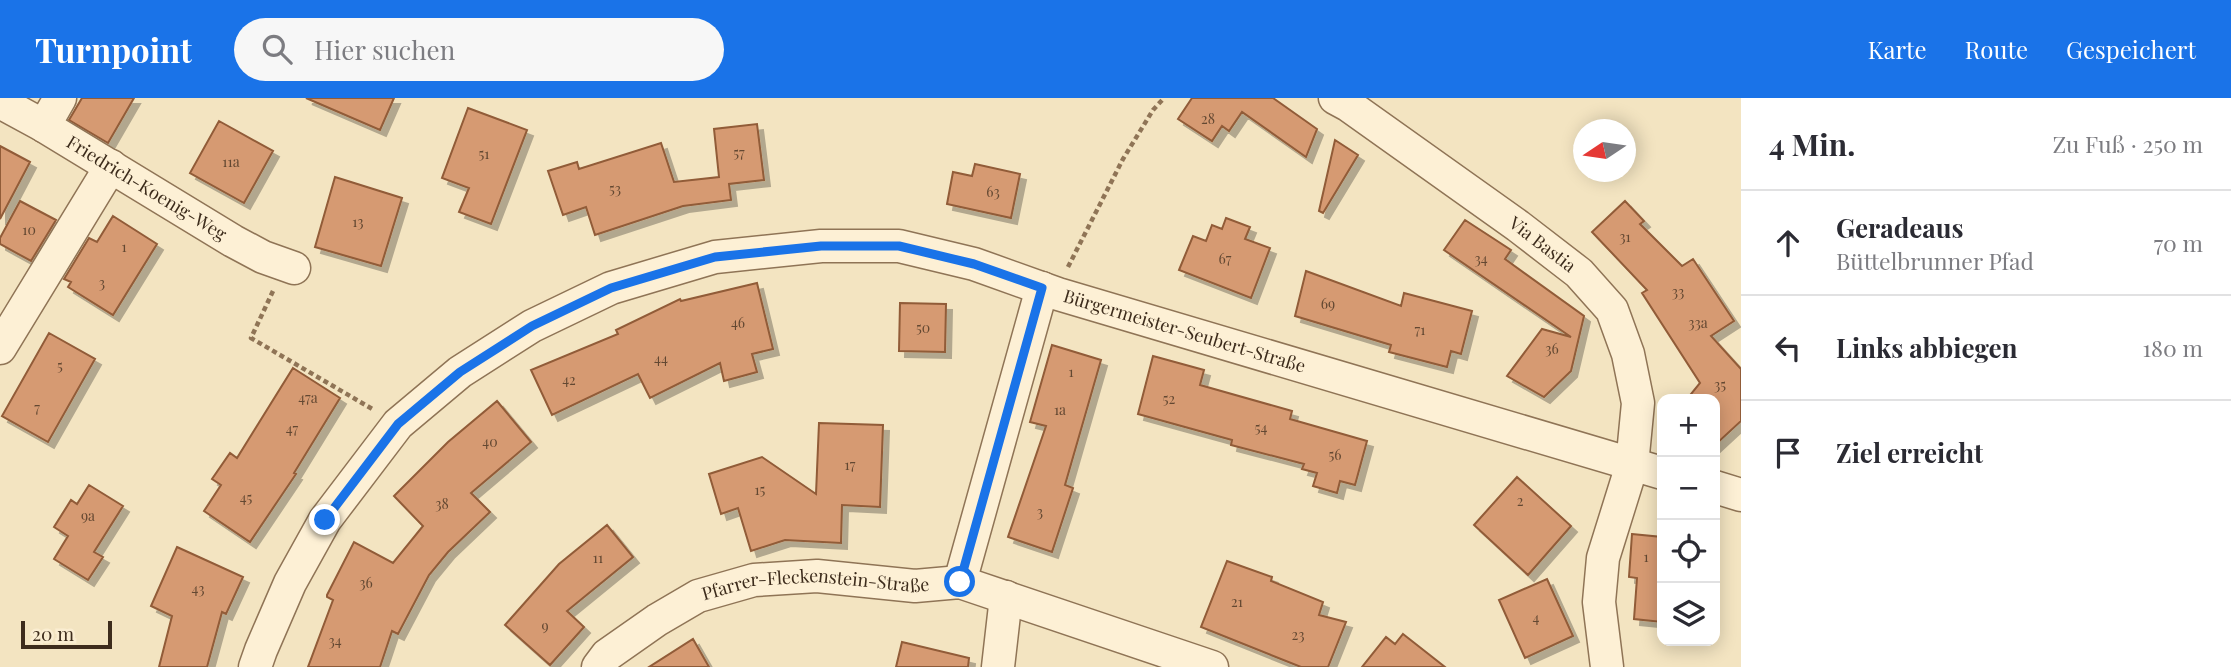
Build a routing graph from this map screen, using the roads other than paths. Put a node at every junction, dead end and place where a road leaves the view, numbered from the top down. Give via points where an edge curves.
1 (60, 98) edge
2 (1335, 98) edge
3 (0, 102) edge
4 (44, 126) junction
5 (111, 166) junction
6 (290, 267) road end
7 (1042, 288) junction
8 (0, 348) edge
9 (1632, 465) junction
10 (1657, 472) edge
11 (1720, 489) edge
12 (1741, 495) edge
13 (960, 582) junction
14 (1006, 597) junction
15 (255, 667) edge
16 (598, 667) edge
17 (998, 667) edge
18 (1212, 667) edge
19 (1607, 667) edge

1 - 4 street
2 - 9 street, Via Bastia via 1579,273 1612,310 1629,354 1638,403
3 - 4 street, Friedrich-Koenig-Weg
4 - 5 street, Friedrich-Koenig-Weg
5 - 6 street, Friedrich-Koenig-Weg via 233,241
5 - 8 street
7 - 9 street, Bürgermeister-Seubert-Straße
7 - 13 street
7 - 15 street, Bürgermeister-Seubert-Straße via 974,264 899,246 821,246 715,257 611,288 532,326 460,372 398,424 325,520 290,583
9 - 10 street, Bürgermeister-Seubert-Straße
9 - 19 street, Via Bastia via 1603,558 1599,602
11 - 12 street
13 - 14 street, Pfarrer-Fleckenstein-Straße
13 - 16 street, Pfarrer-Fleckenstein-Straße via 915,586 817,576 754,580 698,596 607,655
14 - 17 street
14 - 18 street, Pfarrer-Fleckenstein-Straße

